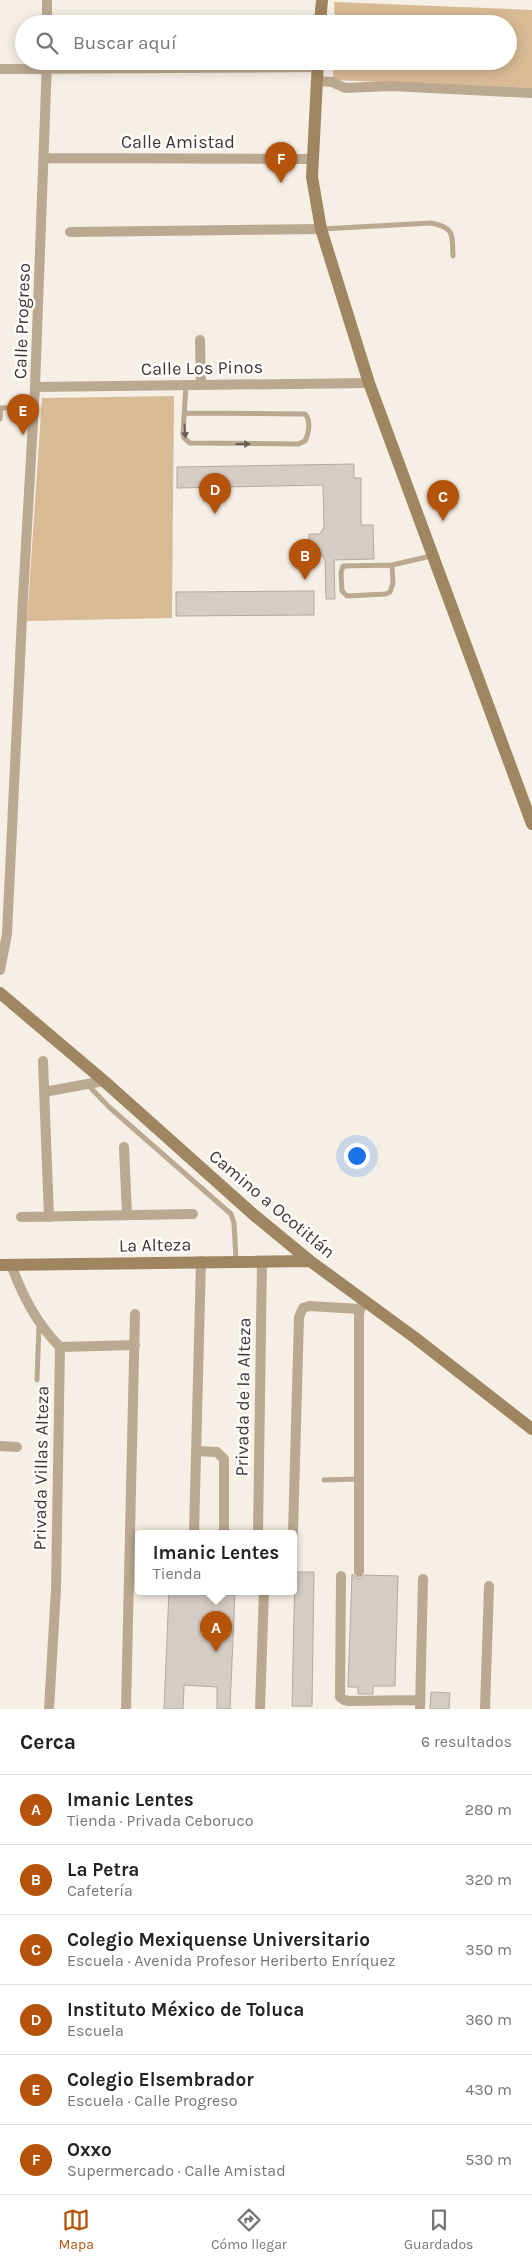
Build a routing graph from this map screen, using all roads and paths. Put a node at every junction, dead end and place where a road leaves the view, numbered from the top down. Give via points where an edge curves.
1 (47, 0) edge
2 (322, 0) edge
3 (47, 15) edge
4 (321, 15) edge
5 (15, 68) edge
6 (0, 69) edge
7 (47, 70) edge
8 (318, 70) edge
9 (317, 80) junction
10 (532, 93) edge
11 (44, 158) junction
12 (312, 159) junction
13 (321, 229) junction
14 (70, 232) dead end
15 (453, 256) dead end
16 (200, 340) dead end
17 (369, 383) junction
18 (186, 385) junction
19 (201, 385) junction
20 (35, 387) junction
21 (34, 407) junction
22 (1, 408) edge
23 (185, 413) junction
24 (0, 419) edge
25 (432, 555) junction
26 (392, 565) junction
27 (532, 824) edge
28 (0, 970) edge
29 (0, 993) edge
30 (43, 1061) dead end
31 (104, 1081) junction
32 (86, 1084) junction
33 (44, 1092) junction
34 (124, 1147) dead end
35 (193, 1214) dead end
36 (127, 1215) junction
37 (21, 1217) dead end
38 (49, 1217) junction
39 (201, 1261) junction
40 (236, 1261) junction
41 (310, 1261) junction
42 (262, 1262) junction
43 (6, 1265) edge
44 (362, 1304) junction
45 (135, 1314) dead end
46 (40, 1323) junction
47 (135, 1345) junction
48 (60, 1347) junction
49 (37, 1380) dead end
50 (532, 1429) edge
51 (0, 1446) edge
52 (17, 1447) dead end
53 (196, 1451) junction
54 (358, 1479) junction
55 (324, 1480) dead end
56 (194, 1530) edge
57 (224, 1530) edge
58 (258, 1530) edge
59 (292, 1530) edge
60 (359, 1572) dead end
61 (341, 1576) dead end
62 (423, 1579) dead end
63 (489, 1586) dead end
64 (264, 1595) edge
65 (403, 1705) edge
66 (420, 1705) edge
67 (49, 1709) edge
68 (126, 1709) edge
69 (260, 1709) edge
70 (485, 1709) edge

1 - 3 street
2 - 4 main road
5 - 6 street
7 - 11 street, Calle Progreso
8 - 9 main road
9 - 10 street via 345,88 390,86
9 - 12 main road
11 - 12 street, Calle Amistad
11 - 20 street, Calle Progreso
12 - 13 main road via 314,195
13 - 14 street
13 - 15 lane via 431,223 444,226 452,235
13 - 17 main road
16 - 19 street
17 - 19 street, Calle Los Pinos
17 - 25 main road
18 - 19 street, Calle Los Pinos
18 - 20 street, Calle Los Pinos
18 - 23 lane
20 - 21 street, Calle Progreso
21 - 22 lane
21 - 28 street, Calle Progreso via 8,934
22 - 24 lane
23 -> 23 lane via 184,438 194,444 298,444 305,441 308,434 306,414
25 - 26 lane
25 - 27 main road
26 - 26 lane via 390,592 347,596 342,591 342,566
29 - 31 main road, Camino a Ocotitlán
30 - 33 street
31 - 32 street
31 - 41 main road, Camino a Ocotitlán via 227,1192
32 - 33 street
32 - 40 lane via 231,1214
33 - 38 street
34 - 36 street
35 - 36 street
36 - 38 street
37 - 38 street
39 - 40 main road, La Alteza
39 - 43 main road, La Alteza
39 - 53 street
40 - 42 main road, La Alteza
41 - 42 main road, La Alteza
41 - 44 main road, Camino a Ocotitlán
42 - 58 street, Privada de la Alteza
43 - 46 street
44 - 50 main road, Camino a Ocotitlán
44 - 54 street
44 - 59 street via 309,1306 303,1308 299,1317
45 - 47 street
46 - 48 street
46 - 49 lane
47 - 48 street
47 - 68 street
48 - 67 street, Privada Villas Alteza via 56,1589
51 - 52 street
53 - 56 street
53 - 57 street, Privada de la Alteza via 217,1452 224,1459
54 - 55 lane
54 - 60 street
61 - 65 street via 340,1697 349,1701
62 - 66 street
63 - 70 street
64 - 69 street
65 - 66 street

